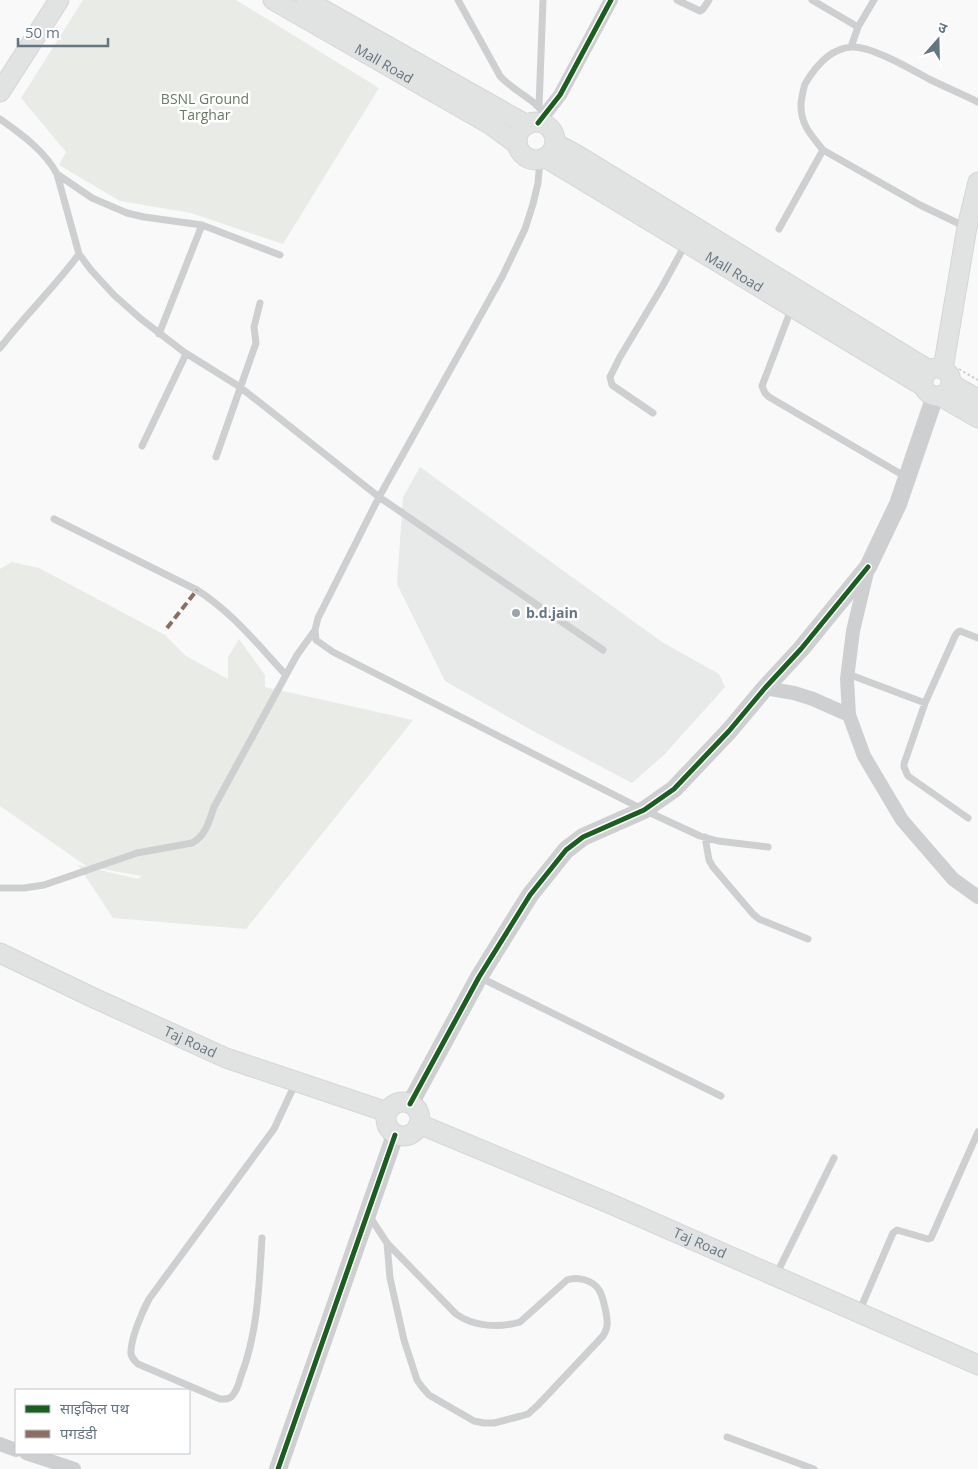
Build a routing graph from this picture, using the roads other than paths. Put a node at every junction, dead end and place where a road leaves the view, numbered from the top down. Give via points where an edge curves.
1 (59, 0) edge
2 (273, 0) edge
3 (306, 0) edge
4 (458, 0) edge
5 (543, 0) edge
6 (611, 0) edge
7 (677, 0) edge
8 (708, 0) edge
9 (812, 0) edge
10 (874, 0) edge
11 (858, 27) junction
12 (851, 47) junction
13 (0, 92) edge
14 (978, 102) edge
15 (537, 117) junction
16 (0, 119) edge
17 (517, 144) junction
18 (823, 150) junction
19 (547, 153) junction
20 (57, 174) junction
21 (978, 182) edge
22 (202, 225) junction
23 (967, 227) junction
24 (779, 229) dead end
25 (687, 242) junction
26 (79, 254) junction
27 (280, 255) dead end
28 (260, 303) dead end
29 (792, 306) junction
30 (159, 334) junction
31 (0, 348) edge
32 (186, 354) junction
33 (937, 384) junction
34 (240, 387) junction
35 (978, 399) edge
36 (654, 413) dead end
37 (978, 418) edge
38 (142, 446) dead end
39 (216, 457) dead end
40 (907, 478) junction
41 (378, 497) junction
42 (54, 519) dead end
43 (868, 567) junction
44 (315, 630) junction
45 (978, 638) edge
46 (603, 650) dead end
47 (848, 674) junction
48 (286, 675) junction
49 (765, 688) junction
50 (925, 703) junction
51 (849, 716) junction
52 (644, 810) junction
53 (968, 818) dead end
54 (706, 837) junction
55 (768, 847) dead end
56 (0, 888) edge
57 (978, 898) edge
58 (808, 939) dead end
59 (0, 953) edge
60 (479, 977) junction
61 (296, 1082) junction
62 (721, 1096) dead end
63 (410, 1104) junction
64 (387, 1112) junction
65 (419, 1124) junction
66 (978, 1132) edge
67 (395, 1135) junction
68 (834, 1158) dead end
69 (368, 1214) junction
70 (262, 1238) dead end
71 (387, 1243) junction
72 (776, 1276) junction
73 (859, 1312) junction
74 (978, 1365) edge
75 (727, 1437) dead end
76 (0, 1444) edge
77 (15, 1450) edge
78 (29, 1454) edge
79 (74, 1469) edge
80 (278, 1469) edge
81 (814, 1469) edge

1 - 13 main road
2 - 17 main road, Mall Road via 491,125
3 - 15 main road, Mall Road via 489,102
4 - 15 lane via 500,76
5 - 15 lane
6 - 15 street via 560,95
7 - 8 lane via 700,11
9 - 11 lane
10 - 11 lane
11 - 12 lane
12 - 14 lane via 891,59
12 - 18 lane via 826,58 804,86 800,113 807,130
15 - 17 main road via 519,133
15 - 19 main road via 554,137
16 - 20 lane via 26,139
17 - 19 main road via 523,155 534,160
18 - 23 lane via 920,205
18 - 24 lane
19 - 25 main road, Mall Road
19 - 33 main road, Mall Road via 577,155
19 - 41 lane via 525,229 502,277
20 - 22 lane via 92,198 127,213
20 - 26 lane
21 - 23 main road
22 - 27 lane
22 - 30 lane
23 - 33 main road
25 - 29 main road, Mall Road
25 - 36 lane via 610,377 612,385
26 - 30 lane via 114,295
26 - 31 lane
28 - 34 lane via 254,327 256,343
29 - 33 main road, Mall Road
29 - 40 lane via 762,386 765,393
30 - 32 lane
32 - 34 lane
32 - 38 lane
33 - 35 main road, Mall Road
33 - 37 main road, Mall Road
33 - 40 street
34 - 39 lane
34 - 41 lane
40 - 43 street
41 - 44 lane
41 - 46 lane
42 - 48 lane via 212,599
43 - 47 street via 853,631
43 - 49 street
44 - 48 lane
44 - 52 lane via 317,642 332,652
45 - 50 lane via 960,631 957,633
47 - 50 lane
47 - 51 street
48 - 56 lane via 197,841 137,854 44,885
49 - 51 street via 813,699
49 - 52 street via 674,789
50 - 53 lane via 904,767 908,776
51 - 57 street via 864,756 902,820 953,879
52 - 54 lane
52 - 60 street via 582,837 566,850 530,895
54 - 55 lane
54 - 58 lane via 713,867 753,914
59 - 61 main road, Taj Road via 226,1058
60 - 62 lane
60 - 63 street
61 - 64 main road, Taj Road
61 - 70 lane via 274,1129 149,1299 135,1336 133,1360 220,1399 232,1396 254,1334
63 - 64 main road via 399,1102
63 - 65 main road via 417,1110
64 - 67 main road via 386,1123
65 - 67 main road via 410,1135
65 - 72 main road, Taj Road
66 - 73 lane via 931,1238 897,1230 893,1233
67 - 69 street
68 - 72 lane
69 - 71 lane
69 - 80 street
71 - 71 lane via 464,1320 480,1325 520,1322 567,1280 580,1278 600,1292 607,1330 528,1414 494,1423 474,1421 429,1395 417,1380 406,1350 392,1288
72 - 73 main road, Taj Road
73 - 74 main road, Taj Road
75 - 81 lane
76 - 77 street
78 - 79 street

